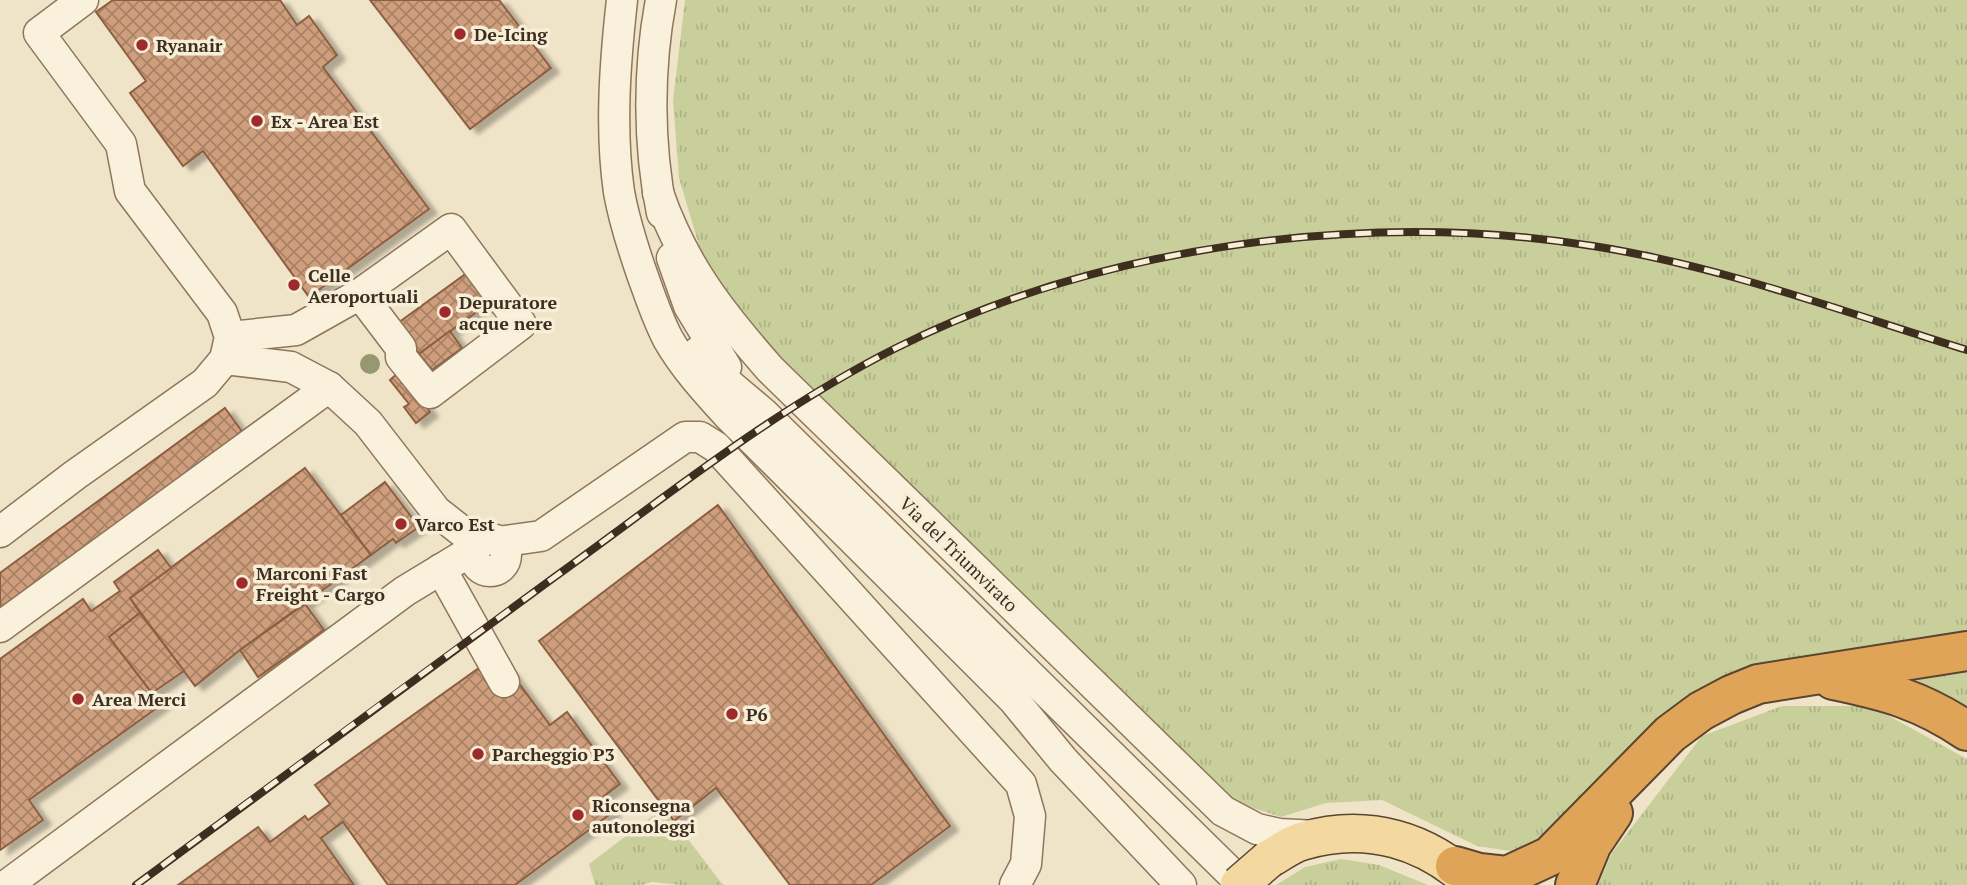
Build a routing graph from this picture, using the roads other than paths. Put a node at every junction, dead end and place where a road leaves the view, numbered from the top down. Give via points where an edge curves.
1 (83, 0) edge
2 (622, 0) edge
3 (661, 0) edge
4 (658, 193) junction
5 (642, 272) junction
6 (360, 294) junction
7 (227, 348) junction
8 (329, 387) junction
9 (763, 413) junction
10 (0, 531) edge
11 (488, 551) junction
12 (440, 569) junction
13 (0, 627) edge
14 (1967, 651) edge
15 (1807, 675) junction
16 (504, 682) dead end
17 (1967, 731) edge
18 (1654, 752) junction
19 (1325, 836) junction
20 (1465, 876) edge
21 (7, 885) edge
22 (1015, 885) edge
23 (1181, 885) edge
24 (1241, 885) edge
25 (1574, 885) edge

1 - 7 street via 39,33 121,144 130,191 222,313
2 - 5 street, Via del Triumvirato via 615,154 620,195
3 - 4 street, Via del Triumvirato via 651,146
4 - 9 street, Via del Triumvirato via 675,270 689,306 726,366
4 - 19 street, Via del Triumvirato via 702,283 735,330 1091,684 1223,811 1268,832
5 - 9 street, Via del Triumvirato via 707,363
5 - 23 street, Via del Triumvirato via 668,339 697,382 1013,699 1063,760
6 - 6 street via 450,229 521,324 430,393
6 - 7 street via 296,330
7 - 8 street via 291,367
7 - 10 street via 205,383
8 - 11 street via 368,423 436,511
8 - 13 street
9 - 24 street, Via del Triumvirato
11 - 12 street
11 - 22 street via 541,536 685,438 701,438 716,447 1021,784 1030,816 1026,863
12 - 16 street
12 - 21 street
14 - 15 highway
15 - 17 highway via 1887,691 1941,713
15 - 18 highway via 1758,684 1731,695 1701,711
18 - 20 highway via 1550,856 1507,876
18 - 25 highway via 1592,844
19 - 20 main road, Via del Triumvirato via 1392,836 1422,848
19 - 24 main road, Via del Triumvirato, bridge via 1300,841 1269,859

